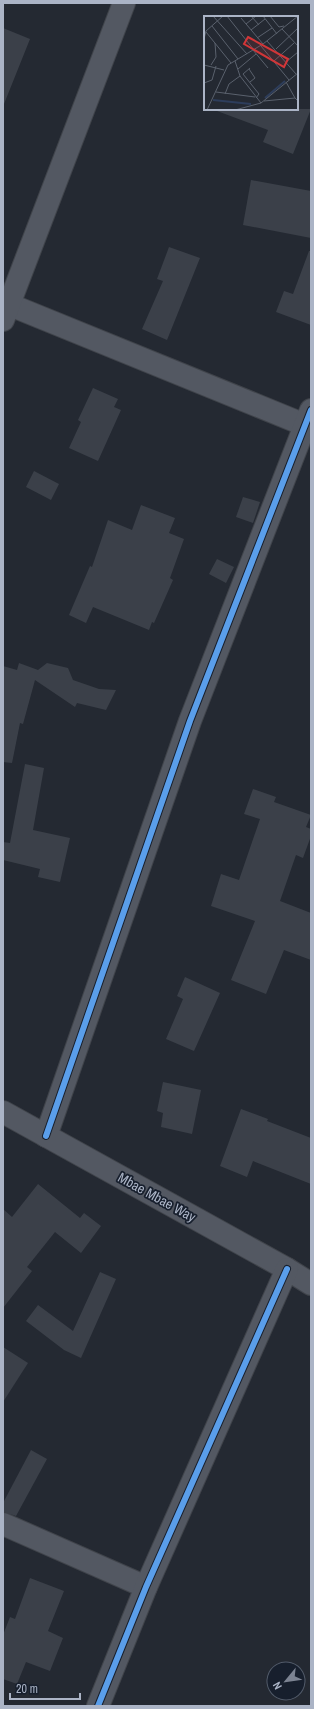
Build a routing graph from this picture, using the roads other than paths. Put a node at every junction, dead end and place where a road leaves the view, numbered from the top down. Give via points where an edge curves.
1 (124, 3) edge
2 (5, 309) edge
3 (308, 418) edge
4 (3, 1112) edge
5 (46, 1136) junction
6 (287, 1269) junction
7 (311, 1284) edge
8 (3, 1524) edge
9 (146, 1587) junction
10 (98, 1706) edge

1 - 2 street
2 - 3 street
3 - 5 street via 190,721
4 - 5 street, Mbae Mbae Way
5 - 6 street, Mbae Mbae Way
6 - 7 street, Mbae Mbae Way
6 - 9 street
8 - 9 street
9 - 10 street

